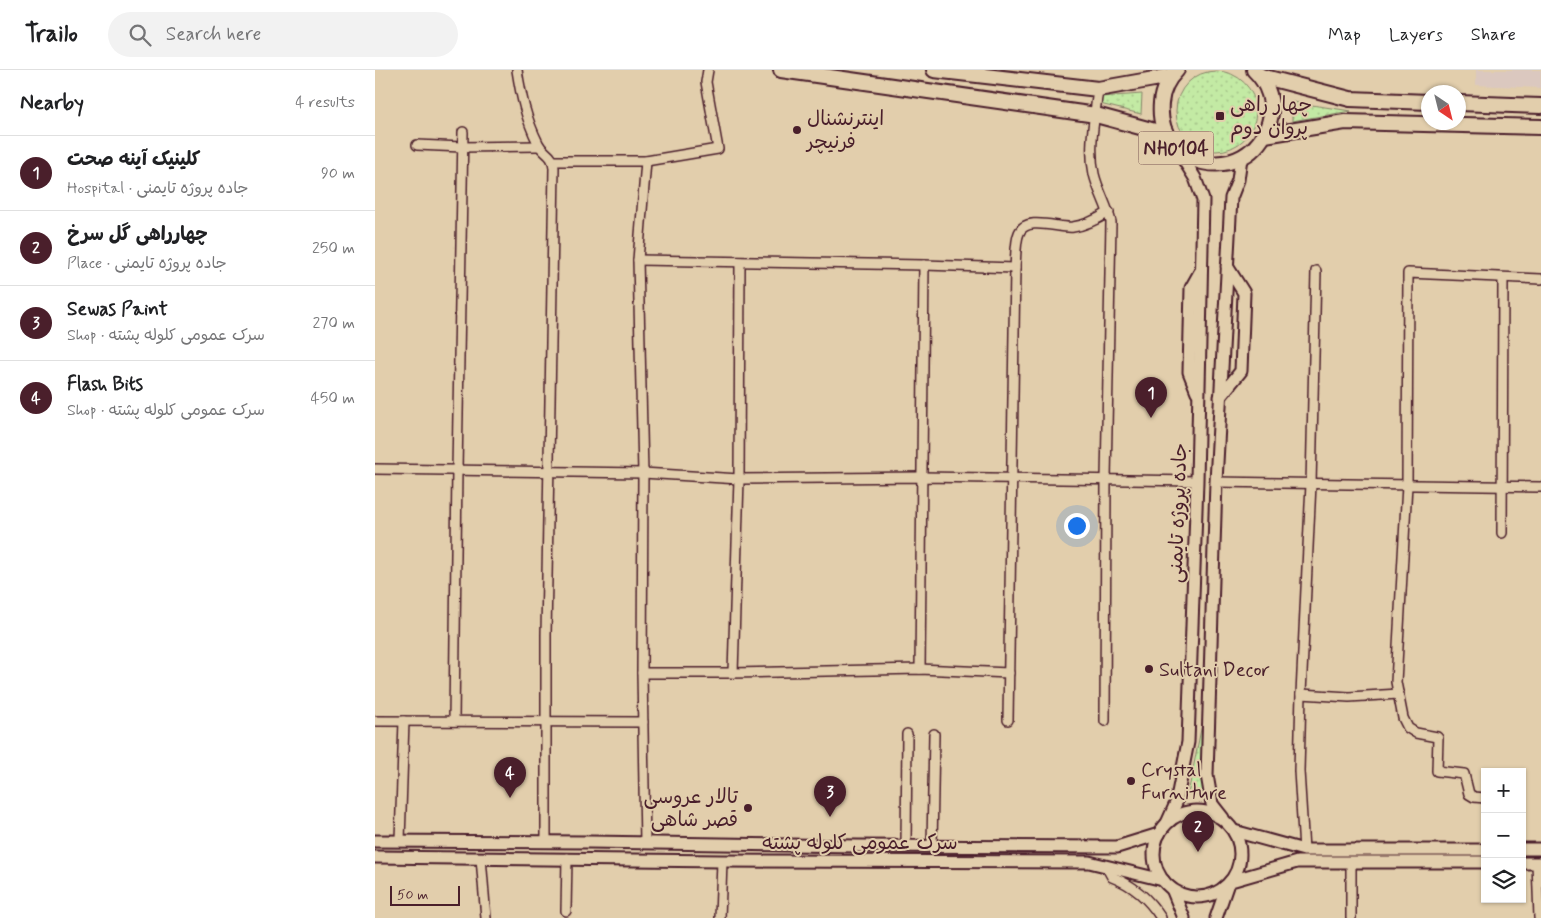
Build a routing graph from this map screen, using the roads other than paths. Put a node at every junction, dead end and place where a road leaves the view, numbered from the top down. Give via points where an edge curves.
1 (517, 70) edge
2 (708, 70) edge
3 (781, 70) edge
4 (934, 70) edge
5 (955, 72) edge
6 (1174, 73) edge
7 (1258, 73) edge
8 (1098, 89) junction
9 (1421, 102) edge
10 (1466, 103) edge
11 (1541, 106) edge
12 (1095, 116) junction
13 (1541, 127) edge
14 (463, 132) dead end
15 (1166, 134) junction
16 (1265, 135) junction
17 (417, 145) dead end
18 (539, 146) junction
19 (462, 147) junction
20 (1176, 148) junction
21 (1241, 158) junction
22 (554, 161) junction
23 (646, 161) junction
24 (1109, 212) junction
25 (639, 260) junction
26 (740, 262) junction
27 (924, 265) junction
28 (1227, 266) junction
29 (1015, 268) junction
30 (1317, 271) dead end
31 (1503, 278) junction
32 (1541, 279) edge
33 (1220, 397) junction
34 (375, 469) edge
35 (457, 470) junction
36 (549, 472) junction
37 (643, 473) junction
38 (921, 477) junction
39 (1012, 478) junction
40 (739, 479) junction
41 (1106, 480) junction
42 (1197, 481) junction
43 (1216, 482) junction
44 (1311, 484) junction
45 (1407, 485) junction
46 (1503, 487) junction
47 (1541, 487) edge
48 (1501, 533) dead end
49 (920, 669) junction
50 (642, 673) junction
51 (733, 673) junction
52 (1009, 673) junction
53 (1301, 694) junction
54 (1399, 694) junction
55 (1008, 720) dead end
56 (375, 721) edge
57 (404, 721) junction
58 (454, 721) junction
59 (1105, 721) dead end
60 (547, 722) junction
61 (643, 722) junction
62 (907, 734) dead end
63 (934, 734) dead end
64 (1481, 798) edge
65 (1223, 818) junction
66 (1167, 823) junction
67 (1234, 831) junction
68 (1159, 834) junction
69 (400, 840) junction
70 (375, 841) edge
71 (546, 841) junction
72 (645, 843) junction
73 (905, 846) junction
74 (932, 846) junction
75 (1541, 849) edge
76 (1304, 850) junction
77 (1481, 850) edge
78 (1526, 850) edge
79 (375, 857) edge
80 (481, 858) junction
81 (567, 858) junction
82 (722, 861) junction
83 (1351, 862) junction
84 (1481, 862) edge
85 (1526, 862) edge
86 (1539, 863) edge
87 (1106, 866) junction
88 (1163, 880) junction
89 (1229, 883) junction
90 (1172, 889) junction
91 (566, 911) dead end
92 (485, 918) edge
93 (720, 918) edge
94 (1161, 918) edge
95 (1184, 918) edge
96 (1216, 918) edge
97 (1351, 918) edge
98 (1539, 918) edge

1 - 18 street via 521,101
2 - 23 street via 705,82 718,149
3 - 12 highway, NH0104
4 - 5 highway, NH0104
5 - 8 highway, NH0104
6 - 8 highway, NH0104
6 - 15 highway, NH0104 via 1162,94 1160,114
7 - 9 highway via 1350,99
7 - 16 highway via 1270,95 1271,115
8 - 12 street
10 - 11 highway
12 - 15 highway, NH0104
12 - 24 street via 1091,152 1098,189
13 - 16 highway via 1345,122
14 - 19 street
15 - 20 highway, NH0104
16 - 21 highway, NH0104
17 - 19 street
18 - 19 street
18 - 22 street
19 - 35 street
20 - 21 highway, NH0104 via 1195,161 1219,164
20 - 42 main road, جاده پروژه تایمنی via 1195,178 1203,200
21 - 28 main road, جاده پروژه تایمنی via 1231,198
22 - 23 street
22 - 36 street
23 - 25 street
24 - 29 street via 1095,221 1073,228 1039,223 1025,227 1019,233
24 - 41 street
25 - 26 street
25 - 37 street
26 - 27 street
26 - 40 street
27 - 29 street
27 - 38 street
28 - 33 main road, جاده پروژه تایمنی
28 - 33 main road via 1244,293 1241,370
29 - 39 street
30 - 44 street
31 - 32 street
31 - 45 street via 1408,274
31 - 46 street
33 - 43 main road, جاده پروژه تایمنی
34 - 35 street
35 - 36 street
35 - 58 street
36 - 37 street
36 - 60 street
37 - 40 street
37 - 50 street
38 - 39 street
38 - 40 street
38 - 49 street
39 - 41 street
39 - 52 street
40 - 51 street
41 - 42 street
41 - 59 street
42 - 66 main road, جاده پروژه تایمنی via 1188,742 1175,803
43 - 44 street
43 - 65 main road, جاده پروژه تایمنی via 1207,775 1212,804
44 - 45 street
44 - 53 street
45 - 46 street
45 - 54 street via 1396,682
46 - 47 street
46 - 48 street
49 - 51 street
49 - 52 street
50 - 51 street
50 - 61 street
52 - 55 street
53 - 54 street via 1349,697
53 - 76 street via 1299,771
54 - 64 street via 1407,728 1438,738 1437,771 1464,774 1469,794
56 - 57 street
57 - 58 street
57 - 69 street
58 - 60 street
60 - 61 street
60 - 71 street
61 - 72 street
62 - 73 street
63 - 74 street
65 - 66 main road via 1209,812 1194,811
65 - 67 main road
66 - 68 main road
67 - 76 main road
67 - 89 main road via 1241,857 1238,870
68 - 74 main road, سرک عمومی کلوله پشته via 1117,847
68 - 88 main road via 1154,858
69 - 70 main road, سرک عمومی کلوله پشته
69 - 71 main road, سرک عمومی کلوله پشته
71 - 72 main road, سرک عمومی کلوله پشته
72 - 73 main road, سرک عمومی کلوله پشته
73 - 74 main road, سرک عمومی کلوله پشته
75 - 78 main road
76 - 77 main road
79 - 80 main road, سرک عمومی کلوله پشته
80 - 81 main road, سرک عمومی کلوله پشته
80 - 92 street
81 - 82 main road, سرک عمومی کلوله پشته
81 - 91 street
82 - 87 main road, سرک عمومی کلوله پشته via 1089,862
82 - 93 street
83 - 84 main road
83 - 89 main road via 1297,862
83 - 97 street
85 - 86 main road
86 - 98 street
87 - 88 main road, سرک عمومی کلوله پشته
87 - 94 street via 1112,877 1140,893
88 - 90 main road
89 - 90 main road via 1214,894 1200,897
89 - 96 main road
90 - 95 main road

